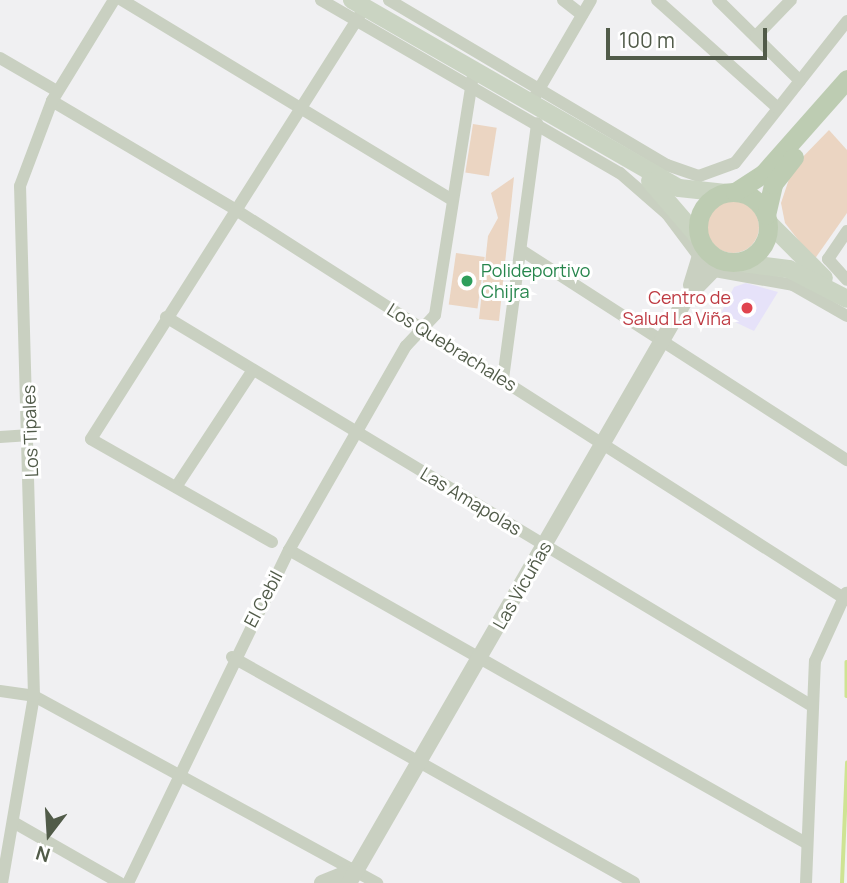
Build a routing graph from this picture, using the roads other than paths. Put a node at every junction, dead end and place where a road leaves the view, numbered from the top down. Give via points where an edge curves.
1 (114, 0) edge
2 (122, 0) edge
3 (321, 0) edge
4 (389, 0) edge
5 (563, 0) edge
6 (591, 0) edge
7 (657, 0) edge
8 (718, 0) edge
9 (791, 0) edge
10 (358, 9) edge
11 (582, 15) junction
12 (847, 21) edge
13 (447, 33) junction
14 (756, 36) junction
15 (438, 49) junction
16 (0, 58) edge
17 (470, 77) junction
18 (847, 79) edge
19 (800, 81) junction
20 (541, 86) junction
21 (55, 96) junction
22 (847, 98) edge
23 (531, 103) junction
24 (305, 107) junction
25 (778, 108) junction
26 (537, 123) junction
27 (612, 150) junction
28 (730, 192) junction
29 (452, 201) junction
30 (236, 210) junction
31 (767, 218) junction
32 (847, 231) edge
33 (521, 250) junction
34 (711, 257) junction
35 (847, 280) edge
36 (847, 296) edge
37 (847, 316) edge
38 (166, 317) junction
39 (423, 329) junction
40 (662, 339) junction
41 (253, 370) junction
42 (503, 379) junction
43 (355, 432) junction
44 (30, 435) junction
45 (0, 436) edge
46 (601, 445) junction
47 (847, 460) edge
48 (176, 487) junction
49 (272, 542) dead end
50 (544, 545) junction
51 (289, 550) junction
52 (846, 597) edge
53 (233, 657) junction
54 (479, 660) junction
55 (0, 691) edge
56 (34, 696) junction
57 (812, 706) junction
58 (419, 766) junction
59 (179, 774) junction
60 (13, 822) junction
61 (806, 843) junction
62 (351, 877) edge
63 (2, 883) edge
64 (120, 883) edge
65 (128, 883) edge
66 (323, 883) edge
67 (377, 883) edge
68 (634, 883) edge
69 (806, 883) edge

1 - 21 street, Los Tipales
2 - 24 street
3 - 10 street
4 - 13 street
5 - 11 street
6 - 11 street
7 - 25 street
8 - 14 street
9 - 14 street
10 - 15 main road
10 - 17 street
10 - 24 street
11 - 20 street
12 - 19 street
13 - 15 street
13 - 20 street
14 - 19 street
15 - 17 main road
16 - 21 street, Los Quebrachales
17 - 23 main road
17 - 26 street
17 - 29 street, El Cebil
18 - 28 main road via 763,174
19 - 25 street
20 - 23 street
20 - 25 street via 667,165 699,176 728,169
21 - 30 street, Los Quebrachales
21 - 44 street, Los Tipales via 20,186 19,291
22 - 31 main road via 785,167
23 - 27 main road
24 - 29 street
24 - 30 street
26 - 33 street
26 - 34 street via 643,191
27 - 28 main road via 679,188
27 - 34 main road via 662,190
28 - 31 main road via 754,198
28 - 34 main road via 706,205
29 - 39 street, El Cebil via 435,315
30 - 38 street
30 - 39 street, Los Quebrachales
31 - 34 main road via 762,247
31 - 36 main road
32 - 35 street via 829,266
33 - 40 street
33 - 42 street
34 - 36 main road via 789,269
34 - 37 street via 793,285
34 - 40 street, Las Vicuñas
38 - 41 street, Las Amapolas
38 - 48 street via 90,439
39 - 42 street, Los Quebrachales
39 - 43 street, El Cebil
40 - 46 street, Las Vicuñas
40 - 47 street
41 - 43 street, Las Amapolas
41 - 48 street
42 - 46 street, Los Quebrachales
43 - 50 street, Las Amapolas
43 - 51 street, El Cebil
44 - 45 street
44 - 56 street, Los Tipales
46 - 50 street, Las Vicuñas
46 - 52 street, Los Quebrachales
48 - 49 street
50 - 54 street, Las Vicuñas
50 - 57 street, Las Amapolas
51 - 53 street, El Cebil
51 - 54 street
52 - 57 street via 815,661
53 - 58 street
53 - 59 street, El Cebil
54 - 58 street, Las Vicuñas
54 - 61 street
55 - 56 street
56 - 59 street
56 - 60 street, Los Tipales
57 - 61 street
58 - 62 street, Las Vicuñas
58 - 68 street
59 - 62 street
59 - 65 street, El Cebil
60 - 63 street, Los Tipales
60 - 64 street
61 - 69 street
62 - 66 street
62 - 67 street

